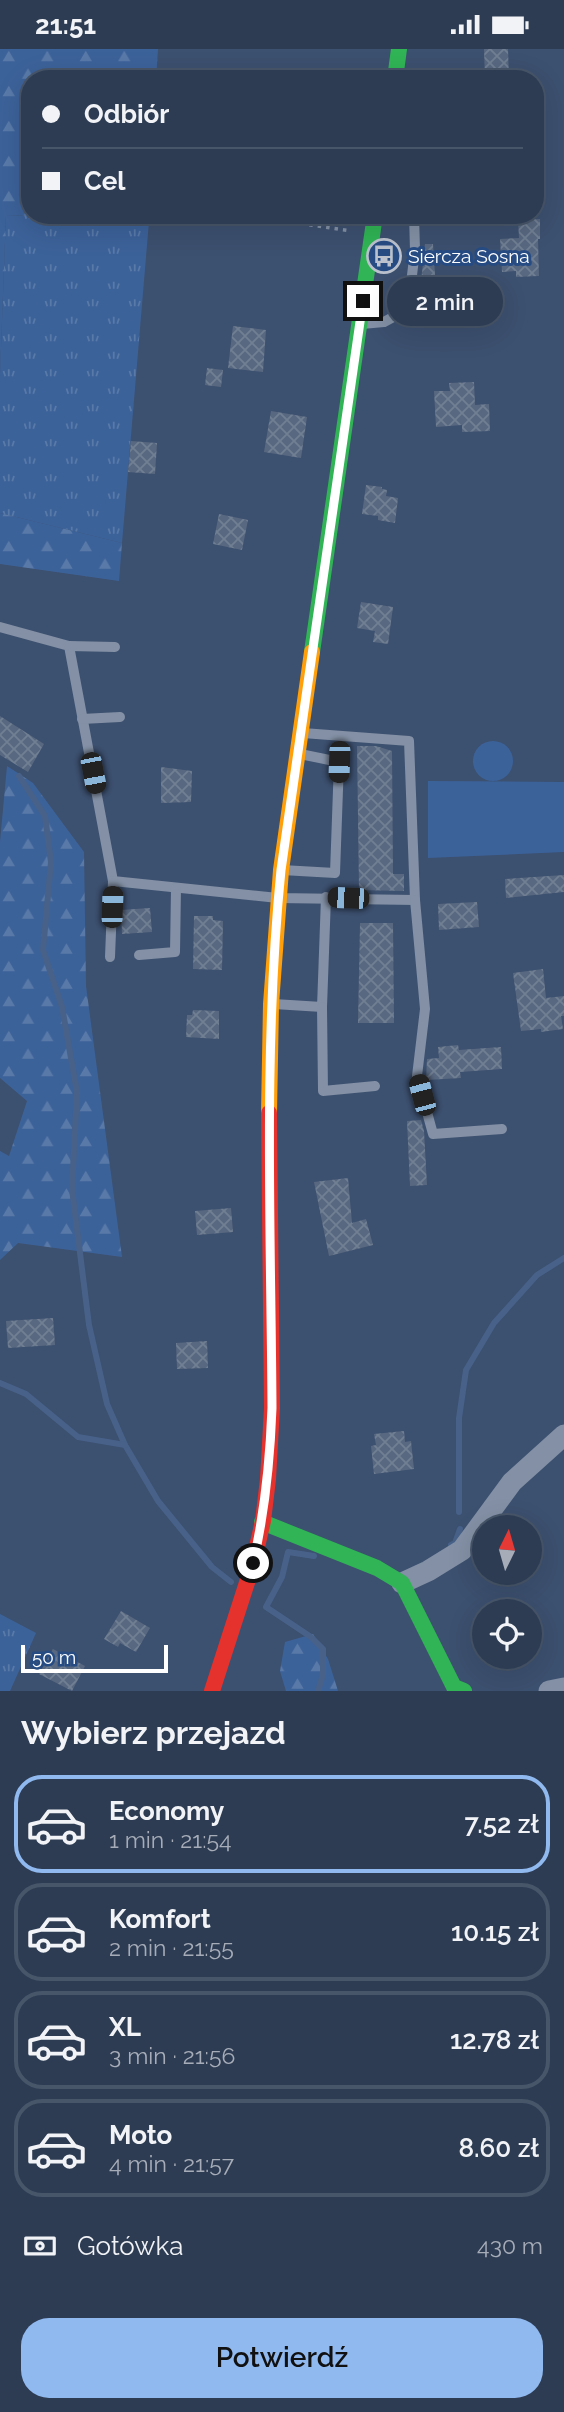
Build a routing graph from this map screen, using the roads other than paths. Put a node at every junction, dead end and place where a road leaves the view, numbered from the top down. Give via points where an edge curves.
1 (399, 49) edge
2 (396, 70) edge
3 (374, 224) edge
4 (414, 224) edge
5 (359, 325) junction
6 (0, 627) edge
7 (69, 646) junction
8 (115, 647) dead end
9 (120, 717) dead end
10 (82, 719) junction
11 (300, 733) junction
12 (297, 754) junction
13 (281, 870) junction
14 (113, 881) junction
15 (176, 888) junction
16 (326, 897) junction
17 (278, 898) junction
18 (415, 900) junction
19 (139, 955) dead end
20 (110, 957) dead end
21 (271, 1004) junction
22 (322, 1007) junction
23 (375, 1086) dead end
24 (502, 1129) dead end
25 (564, 1435) edge
26 (262, 1522) junction
27 (402, 1583) junction
28 (564, 1688) edge
29 (458, 1690) edge
30 (212, 1691) edge
31 (549, 1691) edge

1 - 2 street
3 - 5 street
4 - 5 lane via 408,309 384,322
5 - 11 street
6 - 7 lane
7 - 8 lane
7 - 10 lane
9 - 10 lane
10 - 14 lane
11 - 12 street
11 - 18 lane via 409,741
12 - 13 street
12 - 13 lane via 339,762 335,873
13 - 17 street
14 - 15 lane
14 - 20 lane
15 - 17 lane
15 - 19 lane via 175,952
16 - 17 lane
16 - 18 lane
16 - 22 lane
17 - 21 street
18 - 24 lane via 425,1009 417,1076 433,1134
21 - 22 lane
21 - 26 street via 272,1408
22 - 23 lane via 323,1091
25 - 27 street via 512,1482 461,1550
26 - 27 street via 377,1568
26 - 30 street via 238,1617
27 - 29 street
28 - 31 street

